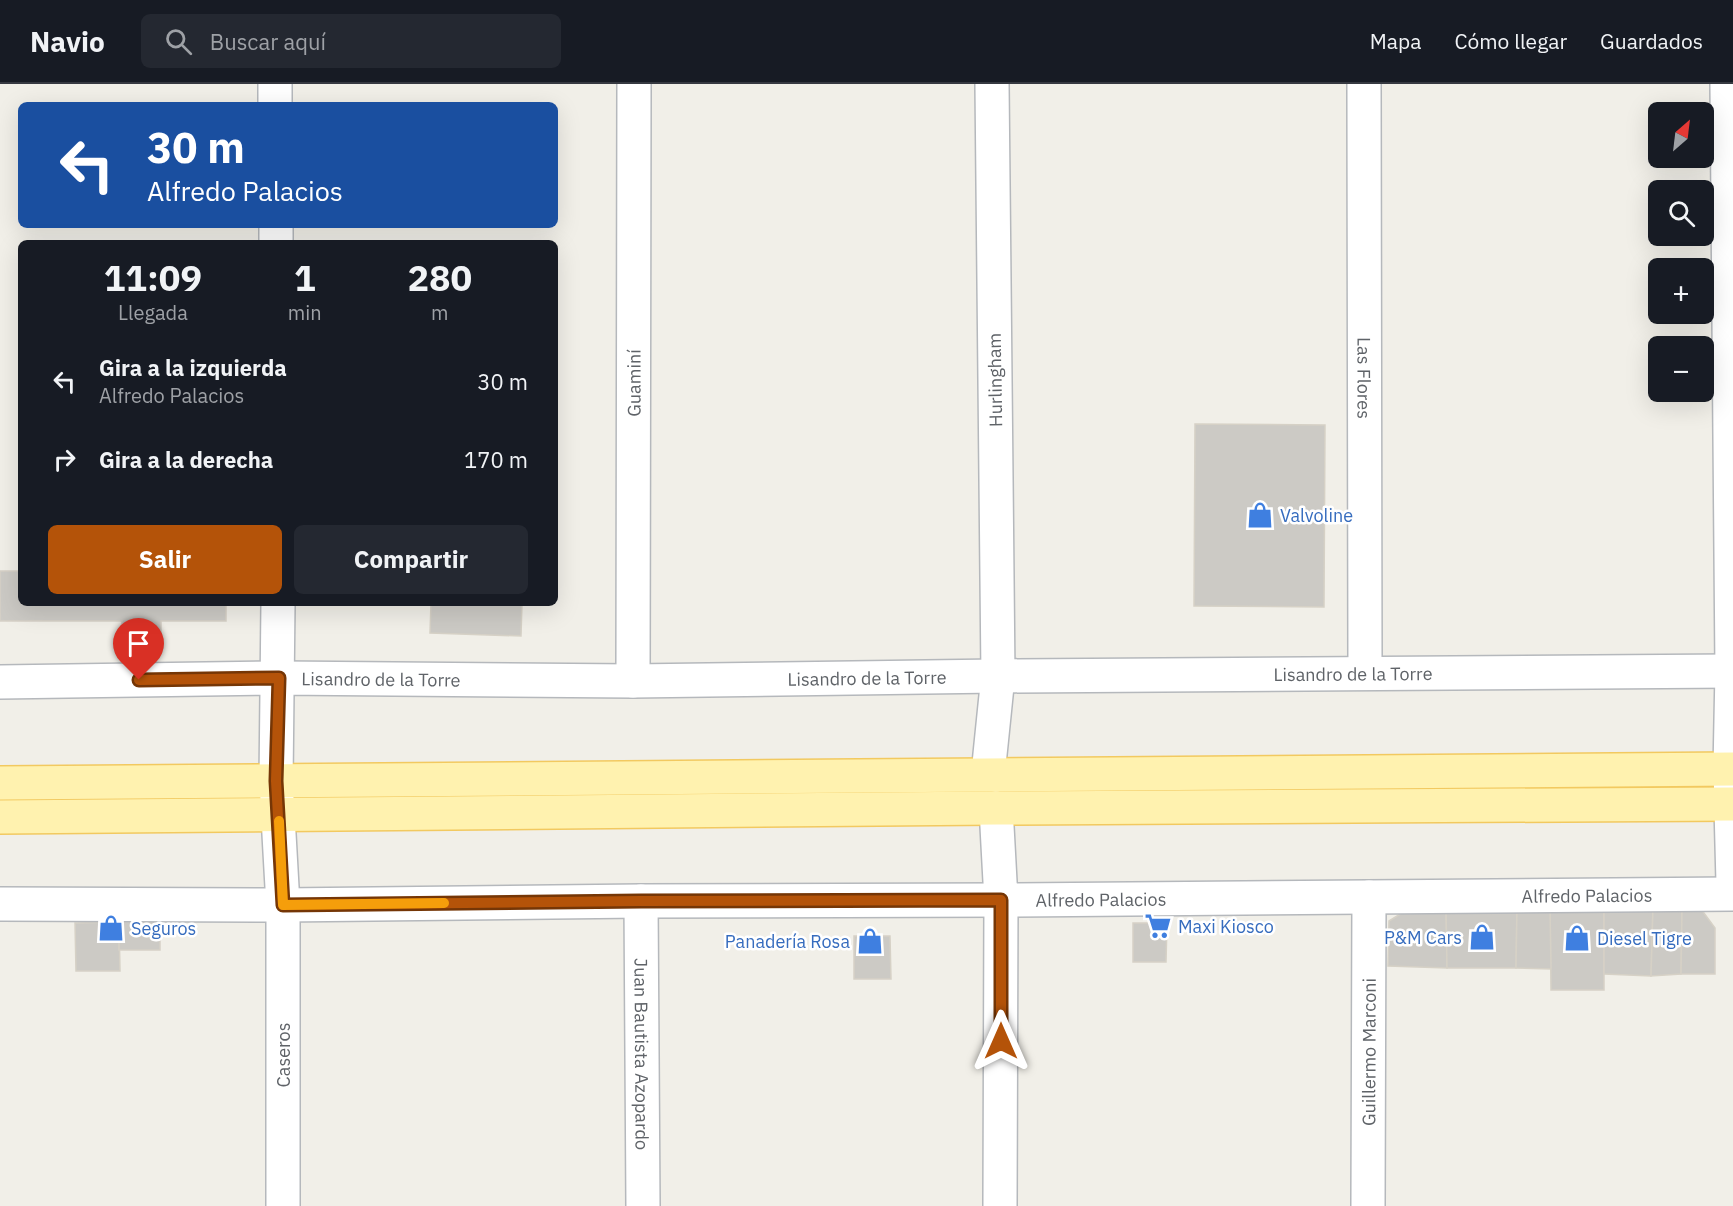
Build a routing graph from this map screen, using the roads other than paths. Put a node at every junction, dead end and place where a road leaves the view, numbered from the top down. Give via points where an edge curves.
1 (275, 84) edge
2 (634, 84) edge
3 (992, 84) edge
4 (1364, 84) edge
5 (1727, 84) edge
6 (275, 102) edge
7 (278, 606) edge
8 (1733, 672) edge
9 (1365, 674) junction
10 (998, 676) junction
11 (279, 678) junction
12 (633, 681) junction
13 (0, 682) edge
14 (1732, 769) edge
15 (988, 774) junction
16 (276, 781) junction
17 (0, 783) edge
18 (1732, 804) edge
19 (996, 808) junction
20 (279, 815) junction
21 (0, 817) edge
22 (1733, 883) edge
23 (1733, 894) edge
24 (1369, 897) junction
25 (1001, 900) junction
26 (641, 901) junction
27 (0, 904) edge
28 (283, 905) junction
29 (284, 1206) edge
30 (643, 1206) edge
31 (1000, 1206) edge
32 (1368, 1206) edge

1 - 6 street
2 - 12 street, Guaminí
3 - 10 street, Hurlingham
4 - 9 street, Las Flores
5 - 8 street
7 - 11 street, Caseros
8 - 9 street, Lisandro de la Torre
8 - 14 street
9 - 10 street, Lisandro de la Torre
10 - 12 street, Lisandro de la Torre
10 - 15 street, Hurlingham
11 - 12 street, Lisandro de la Torre
11 - 13 street, Lisandro de la Torre
11 - 16 street, Caseros
14 - 15 main road
14 - 18 street
15 - 16 main road
16 - 17 main road
16 - 20 street, Caseros
18 - 19 main road
18 - 22 street
19 - 20 main road
19 - 25 street
20 - 21 main road
20 - 28 street, Caseros
23 - 24 street, Alfredo Palacios
24 - 25 street, Alfredo Palacios
24 - 32 street, Guillermo Marconi
25 - 26 street, Alfredo Palacios
25 - 31 street
26 - 28 street, Alfredo Palacios
26 - 30 street, Juan Bautista Azopardo
27 - 28 street, Alfredo Palacios
28 - 29 street, Caseros

